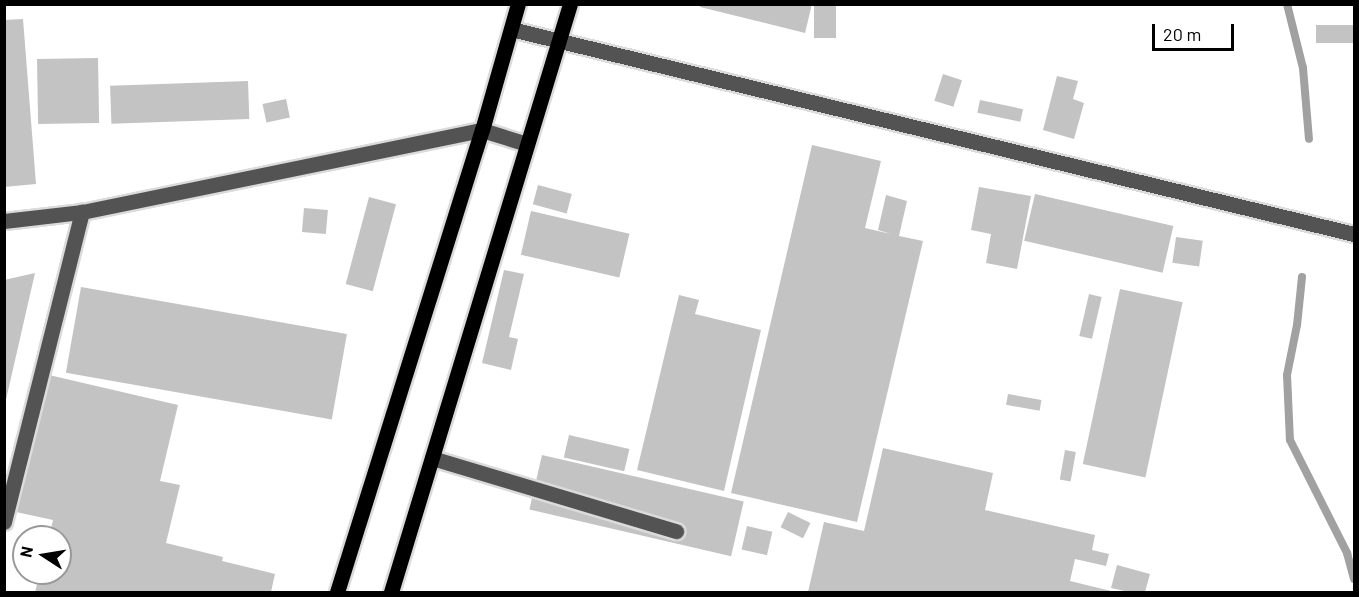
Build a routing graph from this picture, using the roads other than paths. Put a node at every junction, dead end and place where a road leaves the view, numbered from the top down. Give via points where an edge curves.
1 (518, 4) edge
2 (570, 4) edge
3 (511, 29) junction
4 (559, 41) junction
5 (482, 130) junction
6 (527, 144) junction
7 (82, 212) junction
8 (4, 221) edge
9 (1354, 234) edge
10 (432, 458) junction
11 (4, 522) edge
12 (676, 531) dead end
13 (337, 592) edge
14 (391, 592) edge

1 - 3 main road
2 - 4 main road
3 - 4 street
3 - 5 main road
4 - 6 main road
4 - 9 street
5 - 6 street
5 - 7 street
5 - 13 main road
6 - 10 main road
7 - 8 street
7 - 11 street
10 - 12 street
10 - 14 main road

